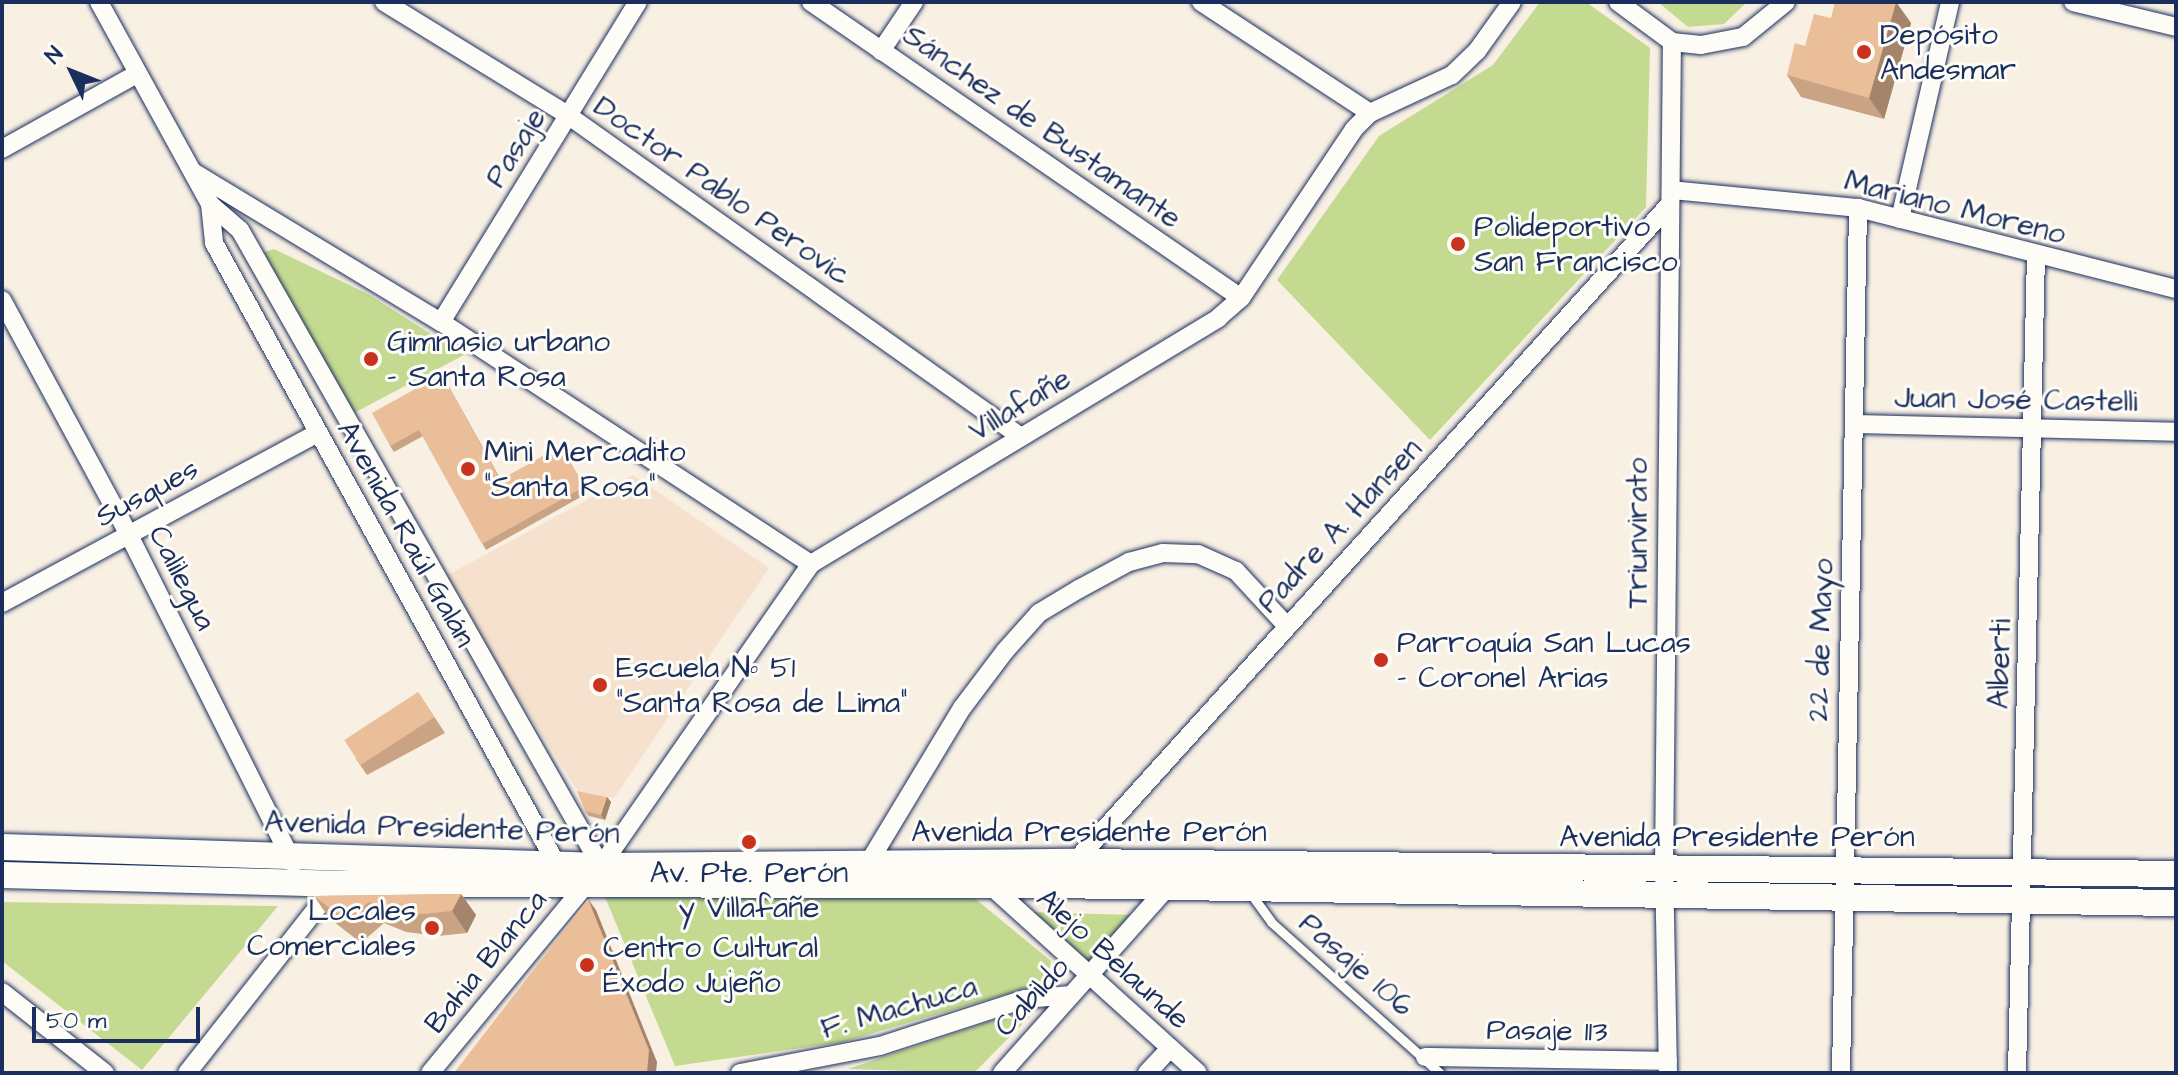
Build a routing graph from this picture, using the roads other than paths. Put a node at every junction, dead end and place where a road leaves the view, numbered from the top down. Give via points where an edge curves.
1 (99, 2) edge
2 (384, 2) edge
3 (638, 2) edge
4 (811, 2) edge
5 (914, 2) edge
6 (1201, 2) edge
7 (1512, 2) edge
8 (1618, 2) edge
9 (1786, 2) edge
10 (1950, 2) edge
11 (2073, 2) edge
12 (2176, 27) edge
13 (1672, 42) junction
14 (881, 51) junction
15 (137, 74) junction
16 (1370, 113) junction
17 (569, 116) junction
18 (2, 149) edge
19 (190, 171) junction
20 (1670, 198) junction
21 (210, 204) junction
22 (1858, 208) junction
23 (1900, 219) junction
24 (2036, 257) junction
25 (2176, 289) edge
26 (1241, 298) junction
27 (2, 300) edge
28 (441, 322) junction
29 (1855, 424) junction
30 (2036, 428) junction
31 (2176, 432) edge
32 (318, 433) junction
33 (1021, 437) junction
34 (129, 535) junction
35 (811, 564) junction
36 (2, 603) edge
37 (1285, 624) junction
38 (3, 845) edge
39 (289, 855) junction
40 (1075, 862) junction
41 (868, 864) junction
42 (1842, 868) junction
43 (1664, 869) junction
44 (2022, 873) junction
45 (2176, 874) edge
46 (8, 875) edge
47 (578, 875) junction
48 (304, 884) junction
49 (336, 884) junction
50 (990, 885) junction
51 (1053, 885) junction
52 (853, 887) junction
53 (1168, 887) junction
54 (1247, 888) junction
55 (1664, 899) junction
56 (1842, 901) junction
57 (2176, 903) edge
58 (2021, 904) junction
59 (1088, 975) junction
60 (2, 992) edge
61 (1071, 995) junction
62 (1170, 1048) junction
63 (1425, 1057) junction
64 (1668, 1067) edge
65 (105, 1073) edge
66 (187, 1073) edge
67 (430, 1073) edge
68 (740, 1073) edge
69 (1002, 1073) edge
70 (1147, 1073) edge
71 (1198, 1073) edge
72 (1440, 1073) edge
73 (1841, 1073) edge
74 (2017, 1073) edge

1 - 15 street, Avenida Raúl Galán
2 - 17 street, Doctor Pablo Perovic
3 - 17 street, Pasaje
4 - 14 street, Sánchez de Bustamante
5 - 14 street
6 - 16 street
7 - 16 street via 1477,51 1452,75
8 - 13 street
9 - 13 street via 1743,37 1701,45
10 - 23 street
11 - 12 street
13 - 20 street, Triunvirato
14 - 26 street, Sánchez de Bustamante
15 - 18 street
15 - 19 street, Avenida Raúl Galán
16 - 26 street, Villafañe
17 - 28 street, Pasaje
17 - 33 street, Doctor Pablo Perovic
19 - 21 street, Avenida Raúl Galán
19 - 28 street
20 - 22 street, Mariano Moreno
20 - 37 street, Padre A. Hansen
20 - 43 street, Triunvirato
21 - 32 street, Avenida Raúl Galán via 214,243
21 - 47 street, Avenida Raúl Galán via 240,230
22 - 23 street, Mariano Moreno
22 - 29 street, 22 de Mayo
23 - 24 street, Mariano Moreno
24 - 25 street, Mariano Moreno
24 - 30 street, Alberti
26 - 33 street, Villafañe
27 - 34 street, Calilegua
28 - 35 street
29 - 30 street, Juan José Castelli
29 - 42 street, 22 de Mayo
30 - 31 street, Juan José Castelli
30 - 44 street, Alberti
32 - 34 street, Susques
32 - 47 street, Avenida Raúl Galán
33 - 35 street, Villafañe
34 - 36 street, Susques
34 - 39 street, Calilegua
35 - 47 street, Villafañe
37 - 40 street, Padre A. Hansen
37 - 41 street via 1236,571 1198,554 1163,553 1129,562 1079,589 1039,613 1005,651 962,708
38 - 39 main road, Avenida Presidente Perón
38 - 46 street
39 - 47 main road, Avenida Presidente Perón
39 - 48 street, Calilegua
40 - 41 main road, Avenida Presidente Perón
40 - 43 main road, Avenida Presidente Perón
40 - 51 street, Padre A. Hansen
41 - 47 main road, Avenida Presidente Perón
41 - 52 street
42 - 43 main road, Avenida Presidente Perón
42 - 44 main road, Avenida Presidente Perón
42 - 56 street, 22 de Mayo
43 - 55 street, Triunvirato
44 - 45 main road, Avenida Presidente Perón
44 - 58 street, Alberti
46 - 48 main road, Avenida Presidente Perón
47 - 49 main road, Avenida Presidente Perón
47 - 52 main road, Avenida Presidente Perón
47 - 67 street, Bahia Blanca
48 - 49 main road, Avenida Presidente Perón
49 - 66 street
50 - 51 main road, Avenida Presidente Perón
50 - 52 main road, Avenida Presidente Perón
50 - 59 street, Alejo Belaunde
51 - 53 main road, Avenida Presidente Perón
53 - 54 main road, Avenida Presidente Perón
53 - 59 street, Cabildo
54 - 55 main road, Avenida Presidente Perón
54 - 63 lane, Pasaje 106 via 1271,922
55 - 56 main road, Avenida Presidente Perón
55 - 64 street, Triunvirato
56 - 58 main road, Avenida Presidente Perón
56 - 73 street, 22 de Mayo
57 - 58 main road, Avenida Presidente Perón
58 - 74 street, Alberti
59 - 61 street, Cabildo
59 - 62 street, Alejo Belaunde
60 - 65 street
61 - 68 street, F. Machuca via 1025,999 846,1054
61 - 69 street, Cabildo
62 - 70 street
62 - 71 street, Alejo Belaunde
63 - 64 street, Pasaje 113
63 - 72 lane, Pasaje 106

